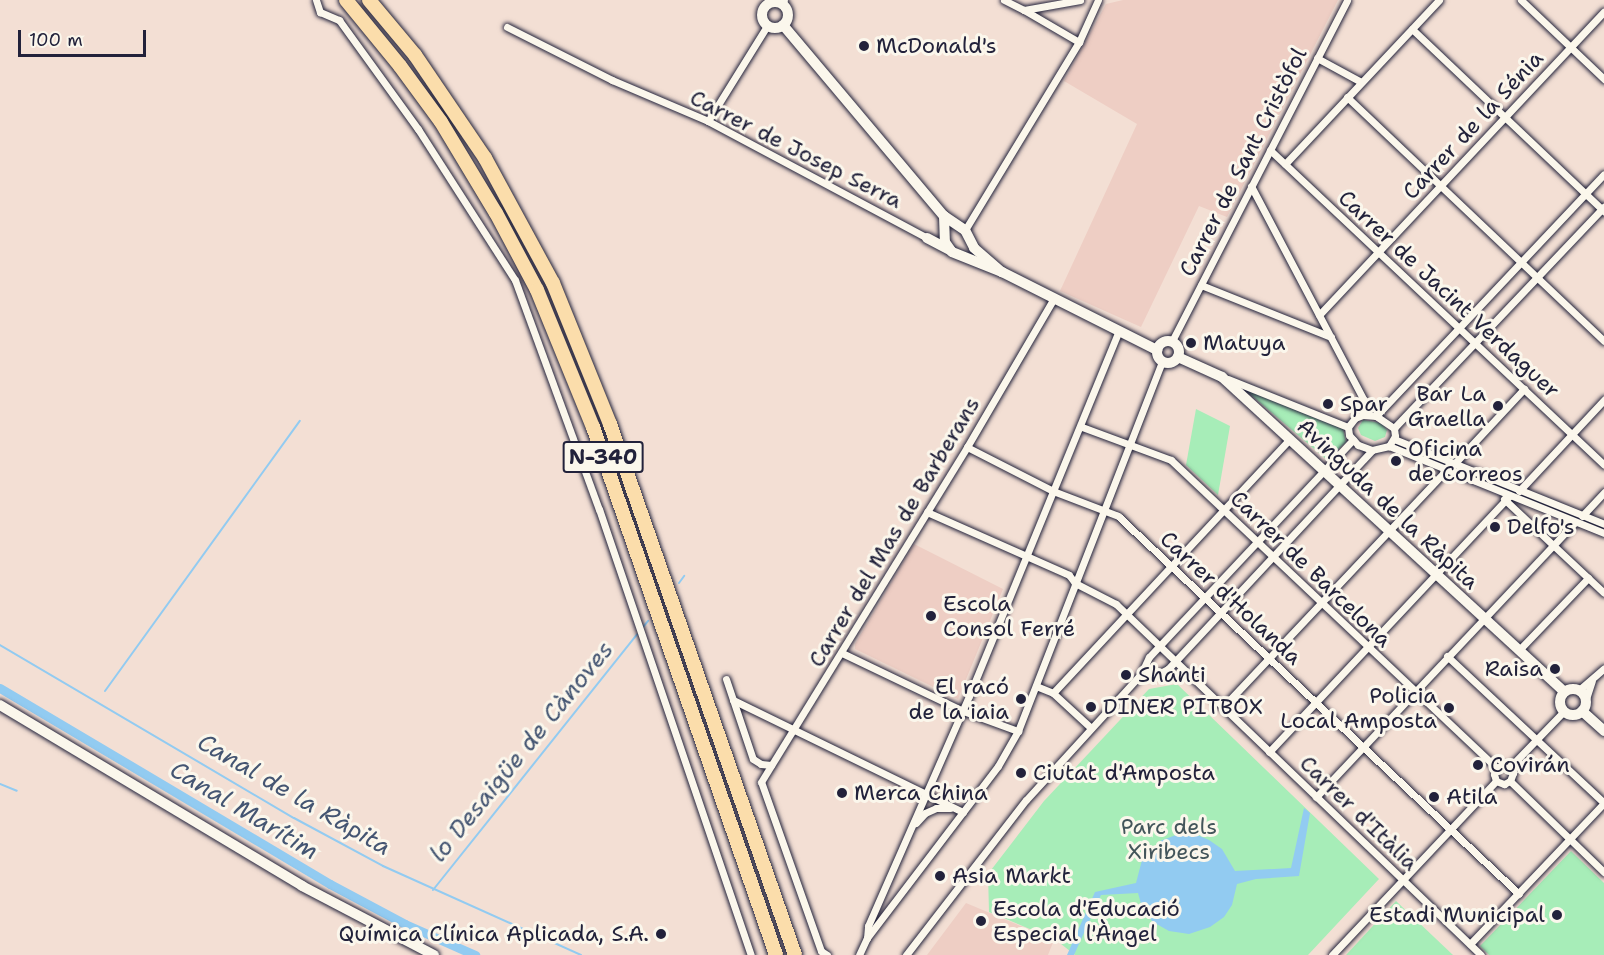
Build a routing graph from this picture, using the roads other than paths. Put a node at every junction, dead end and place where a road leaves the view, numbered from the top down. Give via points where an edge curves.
1 (316, 0) edge
2 (346, 0) edge
3 (369, 0) edge
4 (380, 0) edge
5 (1004, 0) edge
6 (1080, 0) edge
7 (1098, 0) edge
8 (1347, 0) edge
9 (1438, 0) edge
10 (1524, 1) edge
11 (765, 2) edge
12 (783, 2) edge
13 (1024, 10) junction
14 (1604, 12) edge
15 (783, 25) junction
16 (507, 27) dead end
17 (766, 28) junction
18 (1412, 29) junction
19 (1079, 42) junction
20 (1571, 47) junction
21 (1317, 57) junction
22 (1604, 79) edge
23 (1361, 82) junction
24 (1347, 98) junction
25 (455, 113) junction
26 (1505, 118) junction
27 (708, 121) junction
28 (1270, 150) junction
29 (1285, 164) junction
30 (1604, 174) edge
31 (1251, 186) junction
32 (1441, 186) junction
33 (1586, 194) junction
34 (1603, 209) edge
35 (944, 216) junction
36 (966, 233) junction
37 (946, 236) junction
38 (927, 238) junction
39 (954, 252) junction
40 (1378, 252) junction
41 (1521, 262) junction
42 (1002, 272) junction
43 (1537, 278) junction
44 (1200, 285) junction
45 (1054, 298) junction
46 (1319, 315) junction
47 (1458, 327) junction
48 (1119, 331) junction
49 (1331, 337) junction
50 (1604, 340) edge
51 (1172, 341) junction
52 (1475, 343) junction
53 (1156, 350) junction
54 (1178, 357) junction
55 (1162, 362) junction
56 (1222, 377) junction
57 (1524, 389) junction
58 (1604, 400) edge
59 (1363, 415) junction
60 (1376, 416) junction
61 (1082, 427) junction
62 (1348, 427) junction
63 (1394, 428) junction
64 (1572, 435) junction
65 (1290, 439) junction
66 (1353, 440) junction
67 (1394, 440) junction
68 (1129, 444) junction
69 (1389, 446) junction
70 (967, 447) junction
71 (1372, 450) junction
72 (1454, 464) junction
73 (1604, 465) edge
74 (1324, 470) junction
75 (1446, 470) junction
76 (1340, 485) junction
77 (1053, 491) junction
78 (1519, 491) junction
79 (1604, 492) edge
80 (1507, 498) junction
81 (1102, 509) junction
82 (1224, 511) junction
83 (927, 513) junction
84 (1582, 516) junction
85 (1575, 523) junction
86 (1604, 524) edge
87 (1390, 530) junction
88 (1604, 533) edge
89 (1257, 542) junction
90 (1554, 545) junction
91 (1026, 557) junction
92 (1273, 558) junction
93 (1173, 567) junction
94 (1437, 574) junction
95 (1588, 578) junction
96 (1075, 583) junction
97 (1604, 593) edge
98 (1205, 597) junction
99 (1321, 603) junction
100 (1221, 613) junction
101 (1128, 616) junction
102 (1483, 617) junction
103 (1159, 646) junction
104 (1368, 648) junction
105 (1519, 650) junction
106 (842, 653) junction
107 (1447, 656) junction
108 (1269, 658) junction
109 (1175, 661) junction
110 (1604, 668) edge
111 (1141, 674) junction
112 (726, 679) dead end
113 (1592, 681) junction
114 (1036, 686) junction
115 (1414, 692) junction
116 (1564, 692) junction
117 (1053, 693) junction
118 (1582, 694) junction
119 (734, 700) junction
120 (1316, 703) junction
121 (0, 705) edge
122 (1222, 707) junction
123 (754, 710) junction
124 (963, 711) junction
125 (1564, 711) junction
126 (1582, 711) junction
127 (740, 718) junction
128 (1090, 727) junction
129 (794, 729) junction
130 (1018, 731) junction
131 (1604, 731) edge
132 (1536, 740) junction
133 (1363, 747) junction
134 (1269, 752) junction
135 (771, 765) junction
136 (1510, 767) junction
137 (1497, 768) junction
138 (1496, 781) junction
139 (1510, 781) junction
140 (927, 794) junction
141 (1316, 797) junction
142 (1604, 803) edge
143 (963, 812) junction
144 (911, 830) junction
145 (1451, 830) junction
146 (1570, 840) junction
147 (1604, 872) edge
148 (1403, 881) junction
149 (1519, 894) junction
150 (867, 938) junction
151 (1470, 944) junction
152 (434, 955) edge
153 (751, 955) edge
154 (776, 955) edge
155 (795, 955) edge
156 (827, 955) edge
157 (859, 955) edge
158 (906, 955) edge
159 (1332, 955) edge
160 (1481, 955) edge

1 - 153 street via 320,12 339,20 418,129 515,280 599,509
2 - 154 highway, N-340 via 400,66 470,167 554,327 589,417
3 - 25 highway, N-340 via 415,55
4 - 25 highway
5 - 13 street
6 - 13 street
7 - 19 street
8 - 21 street, Carrer de Sant Cristòfol
9 - 18 street
10 - 20 street
11 - 12 street
11 - 17 street via 762,15
12 - 15 street via 788,16
13 - 19 street
14 - 20 street, Carrer de la Sénia
15 - 17 street
15 - 35 street
16 - 27 street, Carrer de Josep Serra via 612,80
17 - 27 street
18 - 23 street
18 - 26 street
19 - 36 street
20 - 22 street
20 - 26 street, Carrer de la Sénia
21 - 23 street
21 - 28 street, Carrer de Sant Cristòfol
23 - 24 street
24 - 29 street
24 - 32 street
25 - 155 highway, N-340 via 512,205 553,283 591,371
26 - 32 street, Carrer de la Sénia
26 - 33 street
27 - 38 street, Carrer de Josep Serra
28 - 29 street, Carrer de Jacint Verdaguer
28 - 31 street, Carrer de Sant Cristòfol
29 - 40 street, Carrer de Jacint Verdaguer
30 - 33 street
31 - 44 street, Carrer de Sant Cristòfol
31 - 46 street
32 - 40 street, Carrer de la Sénia
32 - 41 street
33 - 34 street
33 - 41 street
34 - 43 street
35 - 36 street
35 - 37 street
36 - 37 street via 954,228
36 - 39 street via 966,250
36 - 42 street via 974,248
37 - 38 street
37 - 39 street via 946,246
38 - 39 street
39 - 42 street
40 - 46 street, Carrer de la Sénia
40 - 47 street, Carrer de Jacint Verdaguer
41 - 43 street
41 - 47 street
42 - 45 street
43 - 50 street
43 - 52 street
44 - 49 street
44 - 51 street, Carrer de Sant Cristòfol
45 - 48 street
45 - 70 street, Carrer del Mas de Barberans
46 - 49 street
47 - 52 street, Carrer de Jacint Verdaguer
47 - 60 street
48 - 53 street
48 - 61 street
49 - 59 street via 1364,400
51 - 53 street via 1162,342
51 - 54 street via 1178,346
52 - 57 street, Carrer de Jacint Verdaguer
52 - 63 street
53 - 55 street
54 - 55 street via 1169,363
54 - 56 street, Avinguda de la Ràpita
55 - 68 street
56 - 62 street
56 - 65 street, Avinguda de la Ràpita
57 - 64 street, Carrer de Jacint Verdaguer
57 - 72 street
58 - 64 street
59 - 60 street
59 - 62 street
60 - 63 street
61 - 68 street, Carrer de Barcelona
61 - 77 street
62 - 66 street
63 - 67 street
64 - 73 street, Carrer de Jacint Verdaguer
64 - 78 street
65 - 74 street, Avinguda de la Ràpita
65 - 82 street
66 - 71 street
66 - 74 street
67 - 69 street
67 - 72 street
68 - 81 street
68 - 82 street, Carrer de Barcelona via 1171,460
69 - 71 street
69 - 75 street
70 - 77 street, Carrer d'Holanda
70 - 83 street, Carrer del Mas de Barberans
71 - 76 street
72 - 78 street
74 - 76 street, Avinguda de la Ràpita
74 - 89 street
75 - 80 street
75 - 87 street
76 - 87 street, Avinguda de la Ràpita
76 - 92 street
77 - 81 street, Carrer d'Holanda
77 - 91 street
78 - 84 street
79 - 84 street
80 - 85 street
80 - 90 street
80 - 94 street
81 - 93 street, Carrer d'Holanda via 1118,516
81 - 96 street
82 - 89 street, Carrer de Barcelona
82 - 93 street
83 - 91 street, Carrer d'Itàlia
83 - 106 street, Carrer del Mas de Barberans
84 - 86 street
85 - 88 street
85 - 90 street
87 - 94 street, Avinguda de la Ràpita
87 - 99 street
89 - 92 street, Carrer de Barcelona
89 - 98 street
90 - 95 street
90 - 102 street
91 - 96 street, Carrer d'Itàlia via 1069,575
91 - 124 street
92 - 99 street, Carrer de Barcelona
92 - 100 street
93 - 98 street, Carrer d'Holanda
93 - 101 street
94 - 102 street, Avinguda de la Ràpita
94 - 104 street
95 - 97 street
95 - 105 street
96 - 101 street, Carrer d'Itàlia via 1116,604
96 - 114 street
98 - 100 street, Carrer d'Holanda
98 - 103 street
99 - 104 street, Carrer de Barcelona
99 - 108 street
100 - 108 street, Carrer d'Holanda
100 - 109 street
101 - 103 street, Carrer d'Itàlia
101 - 117 street
102 - 105 street, Avinguda de la Ràpita
102 - 107 street
103 - 109 street, Carrer d'Itàlia
103 - 111 street
104 - 115 street, Carrer de Barcelona
104 - 120 street
105 - 116 street, Avinguda de la Ràpita
106 - 124 street
106 - 129 street, Carrer del Mas de Barberans
107 - 115 street
107 - 132 street
108 - 120 street, Carrer d'Holanda
108 - 122 street
109 - 111 street via 1160,673
109 - 122 street, Carrer d'Itàlia
110 - 113 street
111 - 128 street
112 - 119 street
113 - 118 street
113 - 118 street
114 - 117 street
114 - 130 street
115 - 133 street
115 - 137 street, Carrer de Barcelona
116 - 118 street via 1571,689
116 - 125 street via 1560,704
117 - 128 street
118 - 126 street
119 - 123 street
119 - 127 street
120 - 133 street, Carrer d'Holanda
120 - 134 street
121 - 152 street via 302,886
122 - 134 street, Carrer d'Itàlia
123 - 127 street
123 - 129 street
124 - 130 street
124 - 140 street
125 - 126 street via 1575,715
125 - 132 street
126 - 131 street
127 - 135 street via 753,759
128 - 158 street via 1026,800
129 - 135 street, Carrer del Mas de Barberans
129 - 140 street
130 - 143 street via 998,766
132 - 136 street
132 - 142 street
133 - 141 street
133 - 145 street, Carrer d'Holanda
134 - 141 street, Carrer d'Itàlia
135 - 156 street, Carrer del Mas de Barberans via 761,782 821,951
136 - 137 street
136 - 139 street
137 - 138 street
138 - 139 street
138 - 145 street
139 - 146 street
140 - 143 street
140 - 144 street
141 - 148 street, Carrer d'Itàlia
142 - 146 street
143 - 144 street via 936,807 925,813
143 - 150 street
144 - 150 street via 868,926
145 - 148 street
145 - 149 street, Carrer d'Holanda
146 - 147 street
146 - 149 street
148 - 151 street, Carrer d'Itàlia
148 - 159 street
149 - 151 street
150 - 157 street
151 - 160 street, Carrer d'Itàlia

